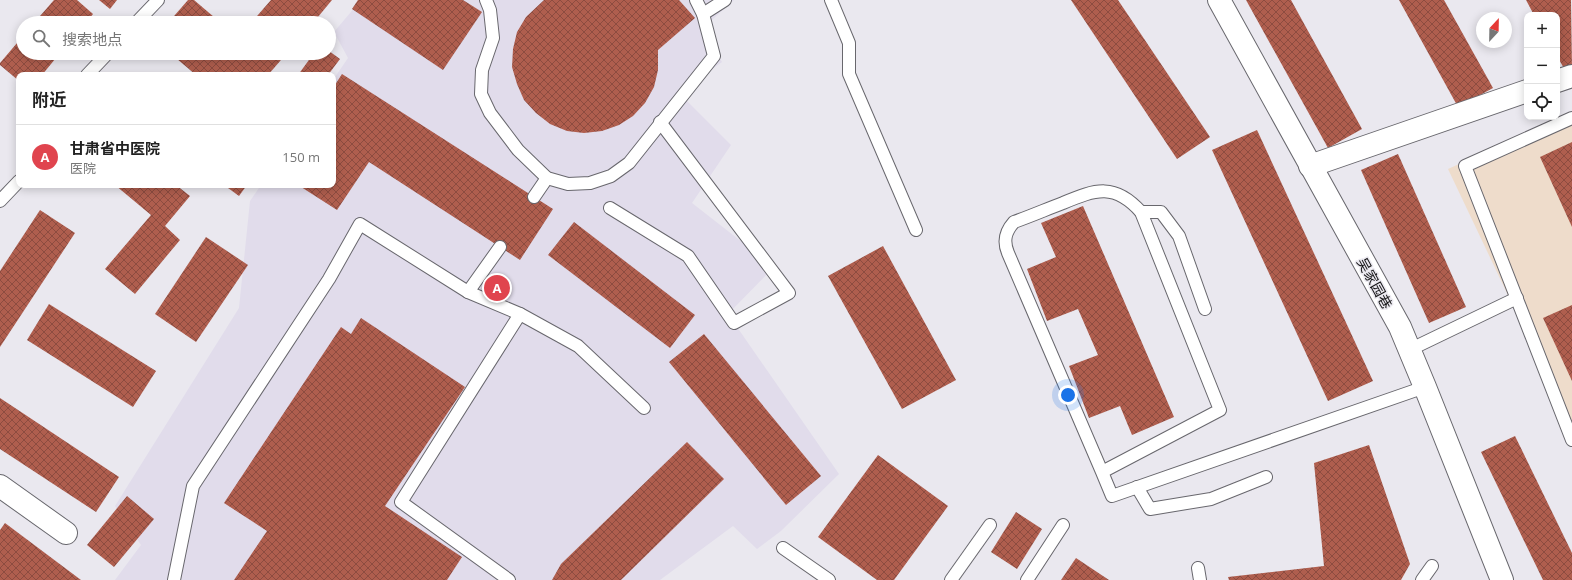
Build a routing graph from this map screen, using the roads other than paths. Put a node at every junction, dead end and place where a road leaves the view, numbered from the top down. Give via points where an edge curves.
1 (158, 0) edge
2 (486, 0) edge
3 (696, 0) edge
4 (725, 0) edge
5 (831, 0) edge
6 (1219, 0) edge
7 (702, 14) junction
8 (143, 16) edge
9 (101, 60) edge
10 (90, 72) edge
11 (1572, 76) edge
12 (1560, 80) edge
13 (1524, 92) edge
14 (1572, 118) edge
15 (660, 122) junction
16 (1310, 166) junction
17 (548, 178) junction
18 (16, 184) edge
19 (534, 198) dead end
20 (0, 201) edge
21 (610, 208) dead end
22 (1141, 212) junction
23 (916, 230) dead end
24 (500, 247) dead end
25 (468, 292) junction
26 (1517, 298) junction
27 (1205, 309) dead end
28 (520, 314) junction
29 (1409, 350) junction
30 (1425, 386) junction
31 (644, 408) dead end
32 (1572, 440) edge
33 (1102, 472) junction
34 (1266, 478) dead end
35 (0, 486) edge
36 (1138, 487) junction
37 (990, 525) dead end
38 (1063, 525) dead end
39 (66, 533) dead end
40 (784, 548) dead end
41 (1432, 566) dead end
42 (1198, 568) dead end
43 (174, 580) edge
44 (509, 580) edge
45 (829, 580) edge
46 (951, 580) edge
47 (1027, 580) edge
48 (1200, 580) edge
49 (1422, 580) edge
50 (1502, 580) edge

1 - 8 lane
2 - 17 lane via 490,10 493,38 482,70 481,94 490,113 518,150
3 - 7 lane
4 - 7 lane
5 - 23 lane via 849,43 849,74
6 - 16 street, 吴家园巷
7 - 15 lane via 714,56
9 - 10 lane
11 - 12 street
13 - 16 street
14 - 26 lane via 1465,166
15 - 17 lane via 628,163 611,176 590,183 568,184
15 - 21 lane via 789,292 734,323 688,256
16 - 29 street, 吴家园巷 via 1400,327
17 - 19 lane
18 - 20 lane
22 - 27 lane via 1161,212 1179,236
22 - 33 lane via 1220,410
22 - 33 lane via 1131,201 1119,194 1091,192 1014,222 1005,240 1008,253
24 - 25 lane
25 - 28 lane
25 - 43 lane via 360,224 329,279 193,486
26 - 29 lane
26 - 32 lane
28 - 31 lane via 578,346
28 - 44 lane via 401,502
29 - 30 street, 吴家园巷
30 - 36 lane
30 - 50 street, 吴家园巷
33 - 36 lane via 1112,496
34 - 36 lane via 1211,499 1150,509
35 - 39 street
37 - 46 lane
38 - 47 lane
40 - 45 lane
41 - 49 lane
42 - 48 lane

